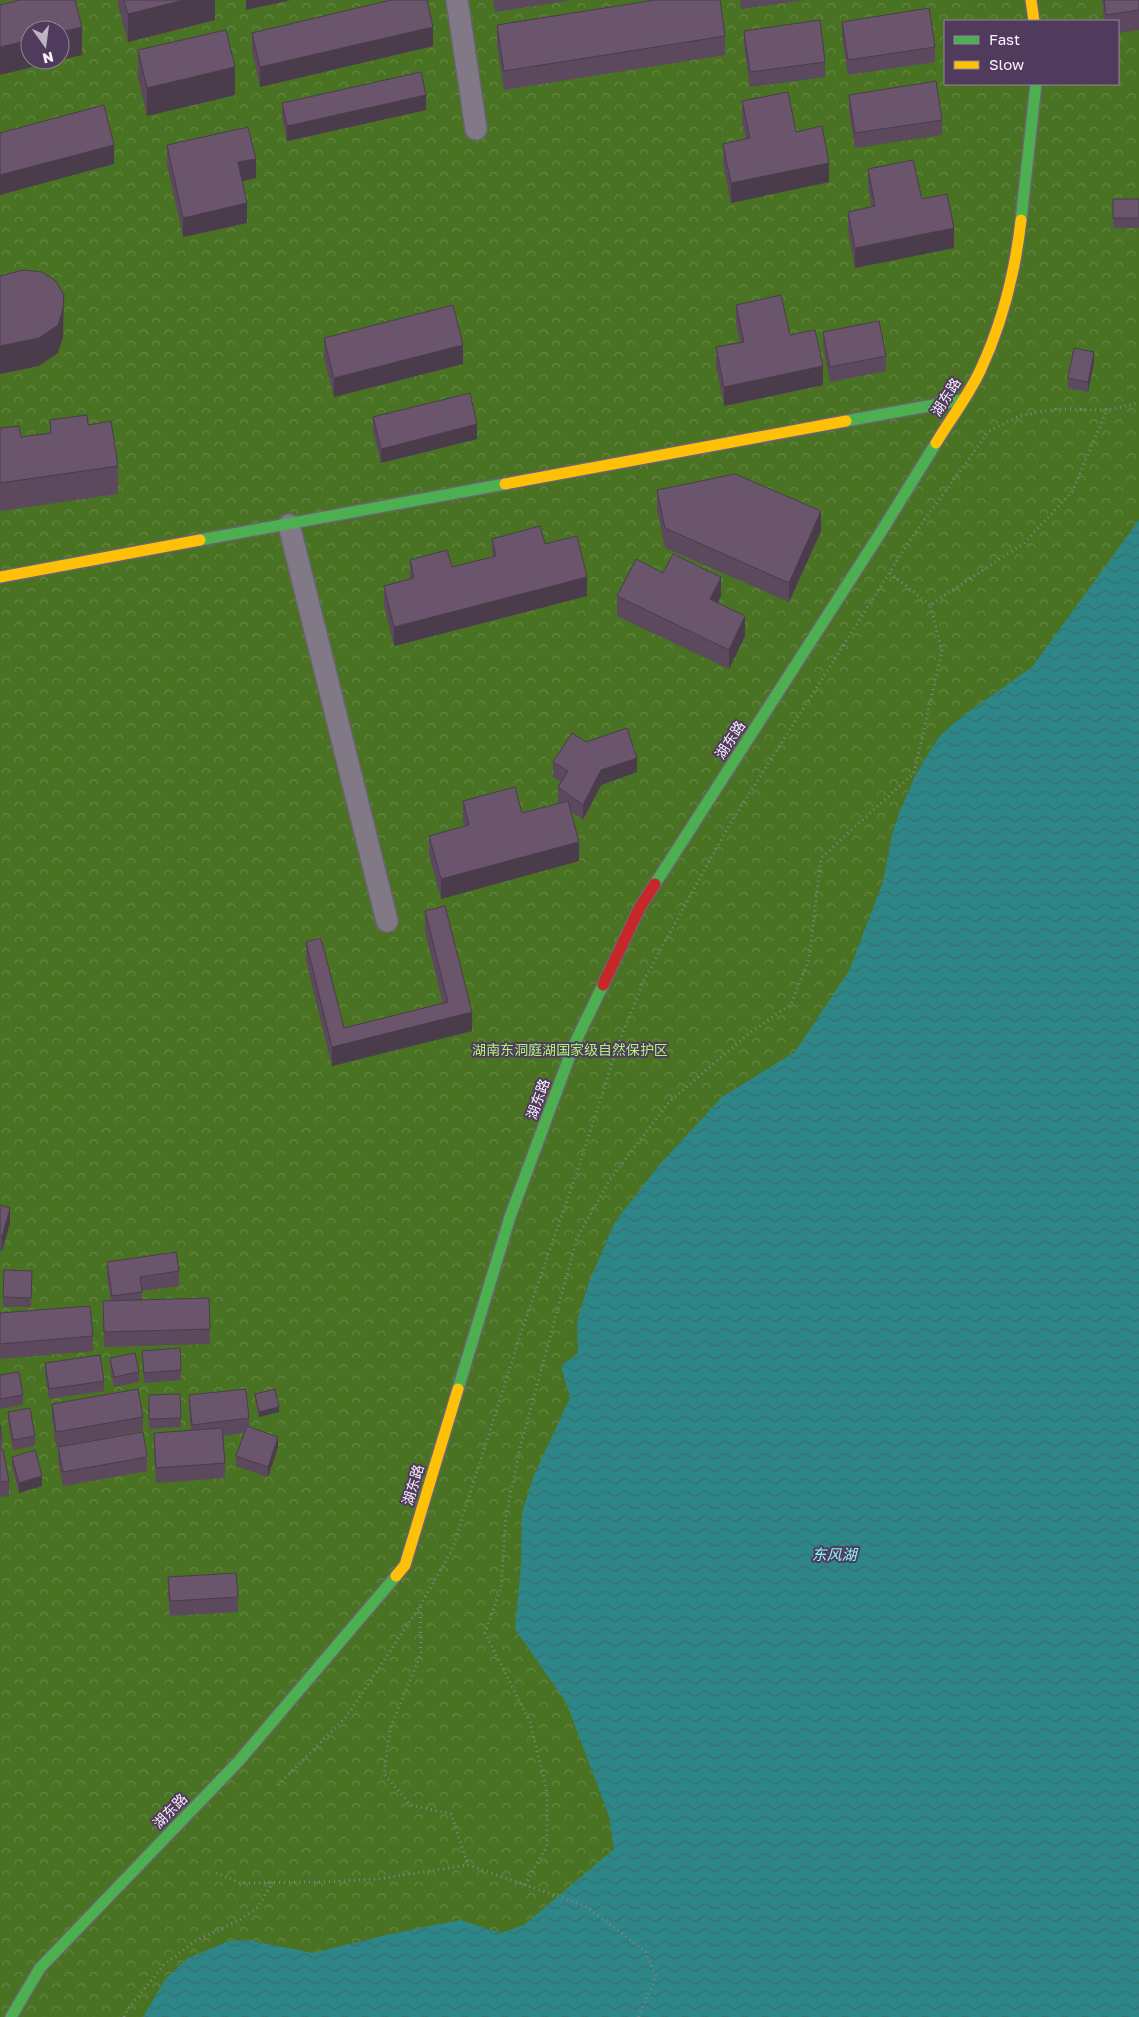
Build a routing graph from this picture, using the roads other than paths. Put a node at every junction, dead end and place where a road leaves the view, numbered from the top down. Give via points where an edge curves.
1 (457, 0) edge
2 (1032, 0) edge
3 (1034, 20) edge
4 (1036, 85) edge
5 (476, 129) dead end
6 (961, 400) junction
7 (289, 525) junction
8 (0, 577) edge
9 (387, 921) dead end
10 (11, 2017) edge

1 - 5 street
2 - 3 street
4 - 6 street, 湖东路 via 1017,258 998,329 978,373
6 - 7 street
6 - 10 street, 湖东路 via 882,532 640,907 573,1047 510,1217 405,1565 238,1762 40,1968
7 - 8 street
7 - 9 street

